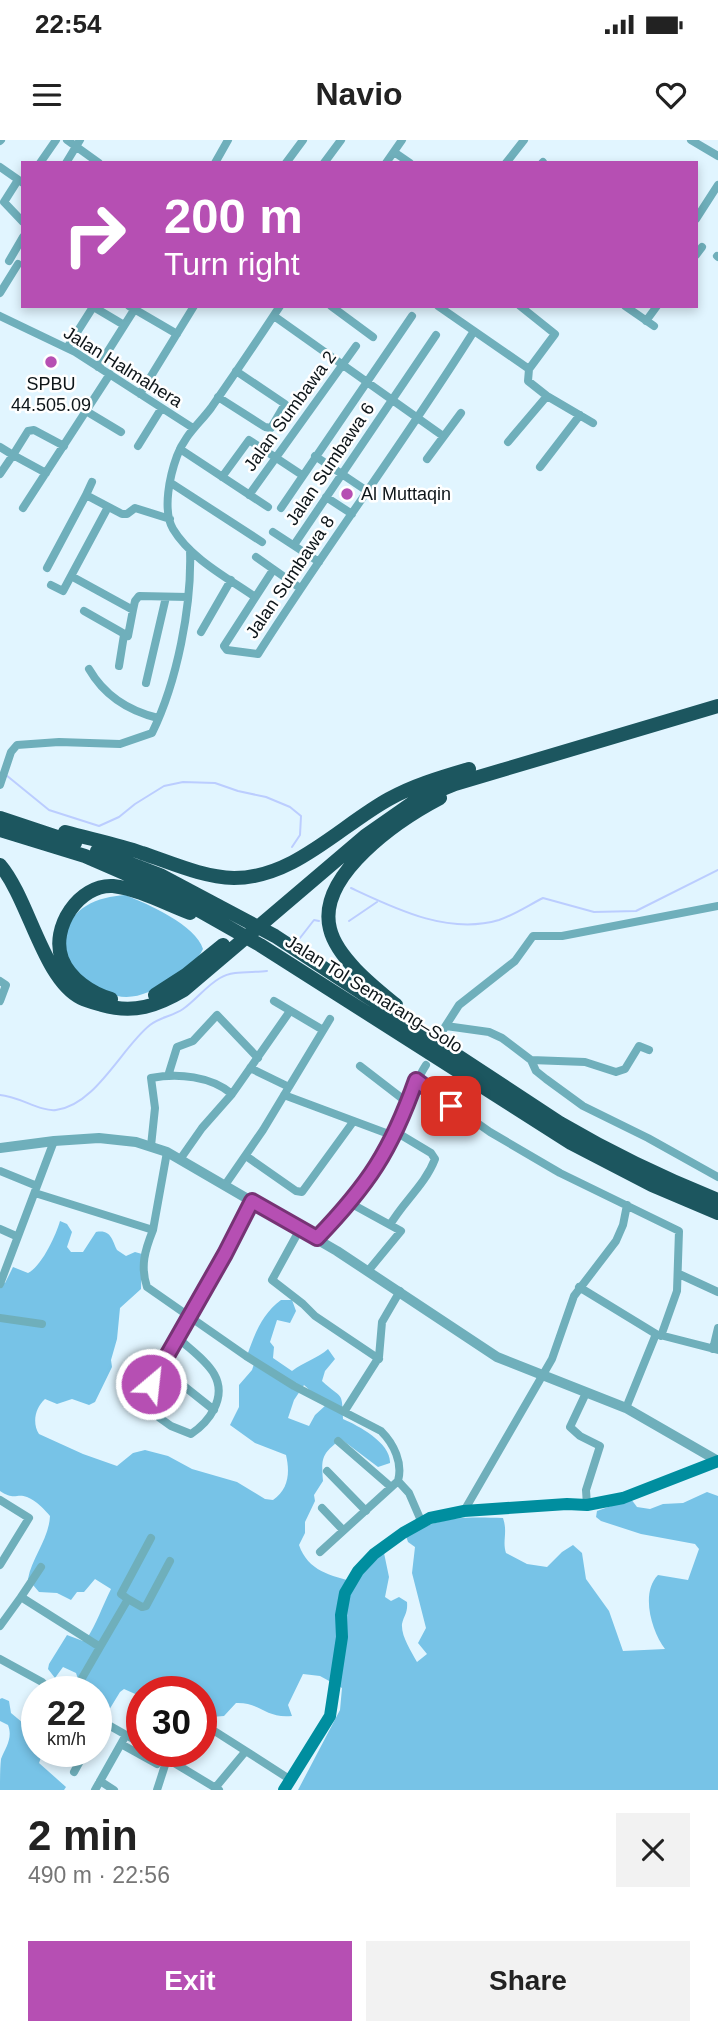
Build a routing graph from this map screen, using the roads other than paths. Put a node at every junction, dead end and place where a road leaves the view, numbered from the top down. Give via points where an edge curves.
1 (56, 140) edge
2 (66, 140) edge
3 (227, 140) edge
4 (303, 140) edge
5 (341, 140) edge
6 (402, 140) edge
7 (524, 140) edge
8 (691, 140) edge
9 (78, 143) edge
10 (394, 152) junction
11 (718, 156) edge
12 (41, 161) edge
13 (67, 161) edge
14 (97, 161) edge
15 (217, 161) edge
16 (287, 161) edge
17 (325, 161) edge
18 (387, 161) edge
19 (407, 161) edge
20 (508, 161) edge
21 (0, 167) edge
22 (20, 181) edge
23 (718, 185) edge
24 (700, 206) edge
25 (21, 220) edge
26 (21, 242) edge
27 (13, 262) edge
28 (0, 293) edge
29 (92, 308) edge
30 (95, 308) edge
31 (112, 308) edge
32 (131, 308) edge
33 (193, 308) edge
34 (279, 308) edge
35 (334, 308) edge
36 (441, 308) edge
37 (522, 308) edge
38 (628, 308) edge
39 (656, 308) edge
40 (108, 315) junction
41 (0, 316) edge
42 (274, 316) junction
43 (412, 316) dead end
44 (124, 325) junction
45 (474, 331) junction
46 (177, 334) junction
47 (436, 335) dead end
48 (373, 337) dead end
49 (356, 346) dead end
50 (67, 348) junction
51 (342, 365) junction
52 (98, 367) junction
53 (529, 369) junction
54 (236, 370) junction
55 (110, 374) junction
56 (367, 382) junction
57 (140, 394) junction
58 (547, 396) junction
59 (218, 397) junction
60 (393, 401) junction
61 (161, 409) junction
62 (86, 411) junction
63 (461, 413) dead end
64 (580, 415) junction
65 (418, 418) junction
66 (593, 424) dead end
67 (192, 428) junction
68 (121, 432) dead end
69 (443, 436) junction
70 (508, 442) dead end
71 (64, 446) junction
72 (138, 446) dead end
73 (0, 447) edge
74 (180, 449) junction
75 (13, 455) junction
76 (316, 456) junction
77 (275, 457) junction
78 (427, 459) dead end
79 (540, 467) dead end
80 (46, 473) junction
81 (0, 474) edge
82 (340, 474) junction
83 (302, 475) junction
84 (222, 477) junction
85 (92, 482) dead end
86 (171, 483) junction
87 (367, 491) junction
88 (86, 495) junction
89 (250, 495) junction
90 (326, 497) junction
91 (108, 507) junction
92 (268, 507) dead end
93 (281, 508) dead end
94 (23, 509) dead end
95 (352, 514) junction
96 (170, 519) junction
97 (273, 531) dead end
98 (262, 541) dead end
99 (294, 545) junction
100 (190, 550) junction
101 (256, 557) dead end
102 (319, 562) junction
103 (47, 568) dead end
104 (273, 569) junction
105 (71, 576) junction
106 (230, 580) junction
107 (51, 585) dead end
108 (300, 588) junction
109 (166, 597) junction
110 (188, 597) junction
111 (255, 597) junction
112 (133, 610) junction
113 (84, 611) dead end
114 (201, 632) dead end
115 (124, 635) junction
116 (119, 666) dead end
117 (89, 669) dead end
118 (146, 683) dead end
119 (718, 697) edge
120 (718, 706) edge
121 (158, 718) junction
122 (526, 763) junction
123 (437, 779) junction
124 (0, 784) edge
125 (4, 823) edge
126 (0, 865) edge
127 (718, 906) edge
128 (234, 925) junction
129 (0, 981) edge
130 (0, 1001) edge
131 (274, 1001) dead end
132 (290, 1011) junction
133 (330, 1019) dead end
134 (323, 1030) junction
135 (649, 1050) dead end
136 (258, 1058) junction
137 (531, 1060) junction
138 (467, 1062) junction
139 (426, 1065) dead end
140 (360, 1066) dead end
141 (250, 1068) junction
142 (168, 1076) junction
143 (416, 1080) junction
144 (286, 1091) junction
145 (232, 1094) junction
146 (408, 1103) junction
147 (353, 1122) junction
148 (395, 1134) junction
149 (54, 1141) junction
150 (151, 1146) junction
151 (0, 1148) edge
152 (167, 1152) junction
153 (246, 1156) junction
154 (181, 1158) junction
155 (0, 1171) edge
156 (718, 1177) edge
157 (225, 1185) junction
158 (36, 1190) junction
159 (718, 1200) edge
160 (252, 1201) junction
161 (350, 1203) junction
162 (627, 1205) junction
163 (718, 1213) edge
164 (390, 1226) junction
165 (0, 1228) edge
166 (300, 1229) junction
167 (153, 1230) junction
168 (16, 1236) junction
169 (317, 1238) junction
170 (368, 1271) junction
171 (679, 1274) junction
172 (0, 1284) edge
173 (579, 1287) junction
174 (400, 1291) junction
175 (718, 1292) edge
176 (189, 1315) junction
177 (0, 1318) edge
178 (42, 1324) dead end
179 (718, 1328) edge
180 (659, 1335) junction
181 (177, 1337) junction
182 (715, 1349) edge
183 (379, 1359) junction
184 (160, 1367) junction
185 (541, 1376) junction
186 (586, 1393) junction
187 (626, 1408) junction
188 (214, 1410) junction
189 (344, 1412) junction
190 (338, 1441) dead end
191 (711, 1460) edge
192 (327, 1471) dead end
193 (395, 1484) junction
194 (1, 1503) edge
195 (587, 1505) junction
196 (322, 1508) dead end
197 (366, 1511) junction
198 (464, 1511) junction
199 (422, 1523) junction
200 (343, 1530) junction
201 (151, 1538) dead end
202 (320, 1552) dead end
203 (170, 1561) dead end
204 (0, 1565) edge
205 (41, 1567) dead end
206 (21, 1597) junction
207 (128, 1599) junction
208 (0, 1626) edge
209 (100, 1647) junction
210 (0, 1659) edge
211 (31, 1676) edge
212 (83, 1676) edge
213 (112, 1727) edge
214 (217, 1733) edge
215 (126, 1735) joint
216 (121, 1744) junction
217 (126, 1747) edge
218 (245, 1752) junction
219 (77, 1767) edge
220 (164, 1767) edge
221 (180, 1767) edge
222 (74, 1772) dead end
223 (100, 1781) junction
224 (288, 1785) edge
225 (217, 1789) edge
226 (95, 1790) edge
227 (114, 1790) edge
228 (157, 1790) edge

1 - 12 street
2 - 9 street
3 - 15 street
4 - 16 street
5 - 17 street
6 - 10 street
7 - 20 street
8 - 11 street
9 - 13 street
9 - 14 street
10 - 18 street
10 - 19 street
21 - 22 street
22 - 25 street via 4,202
23 - 24 street
26 - 27 street
27 - 28 street
29 - 50 street
30 - 40 street
31 - 40 street
32 - 44 street
32 - 46 street
33 - 46 street
34 - 42 street
35 - 48 street
36 - 45 street
37 - 53 street via 555,334
38 - 39 street via 650,324
40 - 44 street
41 - 50 street, Jalan Halmahera
42 - 51 street
42 - 54 street
43 - 56 street
44 - 52 street
45 - 53 street
45 - 65 street, Jalan Sumbawa 8
46 - 57 street
47 - 60 street, Jalan Sumbawa 6
49 - 51 street, Jalan Sumbawa 2
50 - 52 street, Jalan Halmahera
51 - 56 street
51 - 77 street, Jalan Sumbawa 2
52 - 55 street, Jalan Halmahera
53 - 58 street via 528,381
54 - 59 street
54 - 59 street via 285,404 271,428
55 - 57 street, Jalan Halmahera
55 - 62 street
56 - 60 street
56 - 76 street
57 - 61 street, Jalan Halmahera
58 - 64 street
58 - 70 street
59 - 67 street
60 - 65 street
60 - 82 street, Jalan Sumbawa 6
61 - 67 street, Jalan Halmahera
61 - 72 street
62 - 68 street
62 - 71 street
63 - 69 street
64 - 66 street
64 - 79 street
65 - 69 street
65 - 87 street, Jalan Sumbawa 8
67 - 74 street
69 - 78 street
71 - 75 street via 30,429
71 - 80 street
73 - 75 street
74 - 84 street
74 - 86 street
75 - 80 street
75 - 81 street
76 - 82 street
76 - 83 street
77 - 83 street
77 - 84 street via 248,440
77 - 89 street, Jalan Sumbawa 2
80 - 94 street
82 - 87 street
82 - 90 street, Jalan Sumbawa 6
83 - 93 street
84 - 89 street
85 - 88 street
86 - 96 street
86 - 98 street
87 - 95 street, Jalan Sumbawa 8
88 - 91 street
88 - 103 street
89 - 92 street
90 - 95 street
90 - 99 street, Jalan Sumbawa 6
91 - 96 street via 121,514 135,508
91 - 105 street
95 - 102 street, Jalan Sumbawa 8
96 - 100 street
97 - 99 street
99 - 102 street
100 - 106 street
100 - 110 street
101 - 104 street
102 - 108 street, Jalan Sumbawa 8
104 - 108 street
104 - 111 street
105 - 107 street via 63,591
105 - 112 street
106 - 111 street
106 - 114 street
108 - 111 street, Jalan Sumbawa 8 via 258,654 226,650 224,646
109 - 110 street
109 - 112 street via 139,596
109 - 118 street
110 - 121 street via 178,652
112 - 115 street via 128,636
113 - 115 street
115 - 116 street
117 - 121 street via 97,684 117,699
119 - 123 highway
120 - 122 highway
121 - 124 street via 152,733 120,744 17,745
122 - 126 highway via 455,784 393,814 184,990 145,1008 118,1009 79,998 59,979
122 - 138 highway via 411,814 347,870 331,901 329,927 351,964
123 - 125 highway via 388,800 281,868 235,878 202,873 50,828
123 - 128 highway via 355,832 186,975 156,994 132,1000 98,995 66,966 59,943 69,910 95,889 111,886
125 - 128 highway, Jalan Tol Semarang–Solo via 160,875
127 - 137 street via 562,936 533,936 520,956 459,1005 445,1028 489,1032
128 - 138 highway, Jalan Tol Semarang–Solo via 275,936
128 - 163 highway, Jalan Tol Semarang–Solo via 571,1143
129 - 130 street via 6,985
131 - 132 street
132 - 134 street
132 - 136 street
133 - 134 street
134 - 144 street
135 - 137 street via 639,1046 628,1065 616,1072 585,1062
136 - 141 street
136 - 142 street via 217,1015 193,1041 177,1047
137 - 156 street via 536,1071 583,1106
138 - 159 highway, Jalan Tol Semarang–Solo via 603,1148
139 - 143 street
140 - 146 street
141 - 144 street
141 - 145 street
142 - 145 street via 216,1082
142 - 150 street via 150,1079 155,1108
143 - 146 street
143 - 162 street via 490,1132
144 - 147 street
144 - 153 street
145 - 154 street
146 - 148 street
147 - 148 street
147 - 153 street via 302,1192
148 - 161 street
148 - 164 street via 435,1159 418,1191
149 - 150 street via 99,1138
149 - 151 street
149 - 158 street
150 - 152 street
152 - 154 street
152 - 167 street
153 - 157 street
154 - 157 street
155 - 158 street
157 - 160 street
158 - 167 street
158 - 168 street
160 - 166 street
160 - 176 street
161 - 164 street
161 - 169 street
162 - 171 street via 679,1231
162 - 173 street via 616,1241
164 - 170 street via 401,1234
165 - 168 street
166 - 169 street
166 - 183 street via 272,1280
167 - 176 street via 142,1271 147,1287
168 - 172 street
169 - 170 street
170 - 174 street
171 - 175 street
171 - 180 street via 675,1300
173 - 180 street
173 - 185 street
174 - 183 street via 382,1322
174 - 185 street via 485,1350
176 - 181 street
176 - 189 street via 294,1386
177 - 178 street
179 - 182 street
180 - 182 street
180 - 187 street
181 - 184 street
181 - 188 street via 208,1366 219,1384 221,1393
183 - 189 street
184 - 188 street
184 - 188 street via 148,1395 150,1411 191,1434
185 - 186 street
185 - 198 street
186 - 187 street
186 - 195 street via 570,1428 600,1447 586,1490
187 - 191 street
189 - 193 street via 391,1441 399,1478
190 - 193 street
191 - 195 main road via 623,1498
192 - 197 street
193 - 197 street
193 - 199 street via 409,1493
194 - 204 street via 29,1518
195 - 198 main road
196 - 200 street
197 - 200 street
198 - 199 main road
199 - 224 main road via 374,1554 345,1593 330,1716
200 - 202 street
201 - 207 street via 121,1594
203 - 207 street via 146,1606
205 - 206 street
206 - 208 street
206 - 209 street
207 - 209 street
209 - 212 street
210 - 211 street
213 - 215 street
214 - 218 street
215 - 216 street
216 - 217 street
216 - 223 street
218 - 224 street
218 - 225 street
219 - 222 street
220 - 228 street
221 - 225 street
223 - 226 street
223 - 227 street

